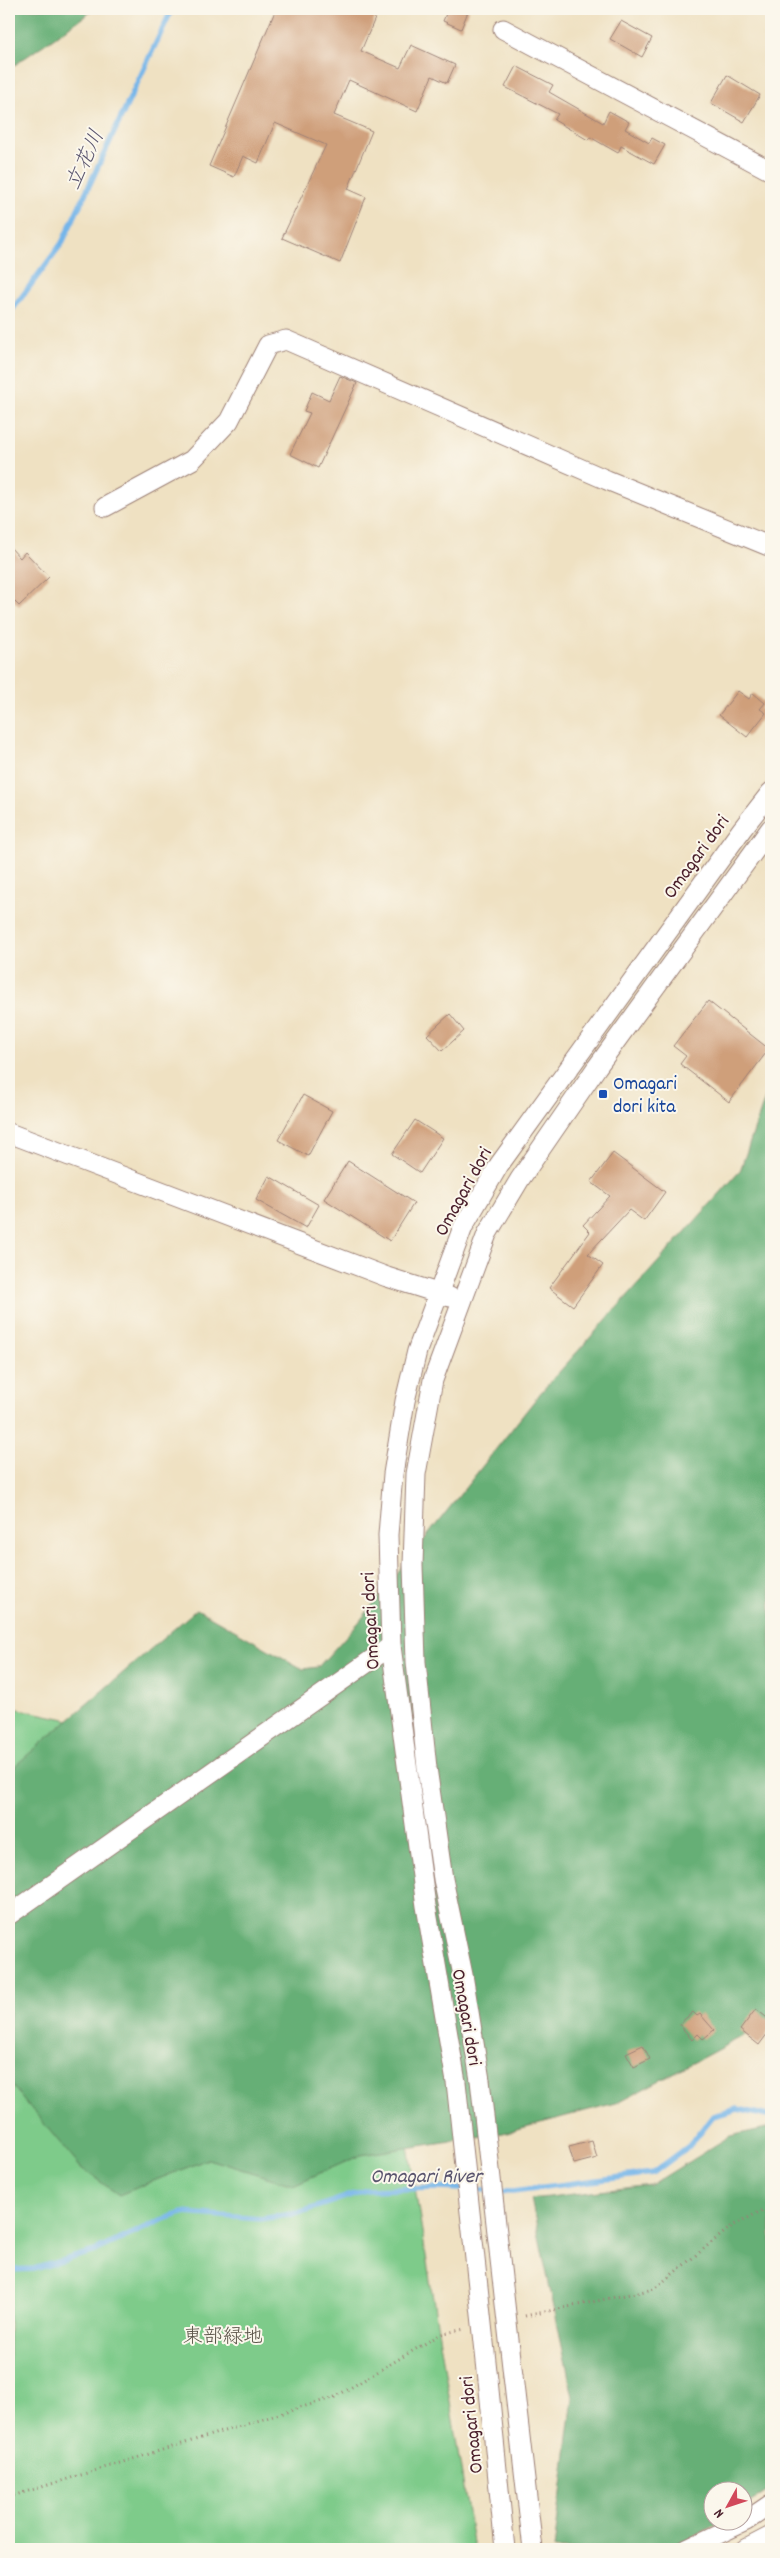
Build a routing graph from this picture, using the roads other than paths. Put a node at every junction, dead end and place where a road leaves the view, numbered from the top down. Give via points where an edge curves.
1 (503, 30) dead end
2 (771, 170) edge
3 (105, 507) dead end
4 (771, 547) edge
5 (771, 792) edge
6 (771, 828) edge
7 (9, 1133) edge
8 (439, 1294) junction
9 (461, 1299) junction
10 (391, 1646) junction
11 (9, 1915) edge
12 (771, 2504) edge
13 (771, 2536) edge
14 (505, 2549) edge
15 (533, 2549) edge
16 (687, 2549) edge
17 (746, 2549) edge

1 - 2 street
3 - 4 street via 192,460 230,421 268,345 286,340 607,480
5 - 8 street, Omagari dori via 499,1166 464,1227
6 - 9 street, Omagari dori via 596,1068 520,1179 487,1234
7 - 8 street
8 - 9 street
8 - 10 street, Omagari dori via 417,1352 393,1474 388,1535
9 - 15 street, Omagari dori, bridge via 432,1380 416,1474 413,1564 416,1662 443,1879 480,2080
10 - 11 street
10 - 14 street, Omagari dori, bridge via 426,1906 456,2082
12 - 16 street via 746,2521
13 - 17 street

